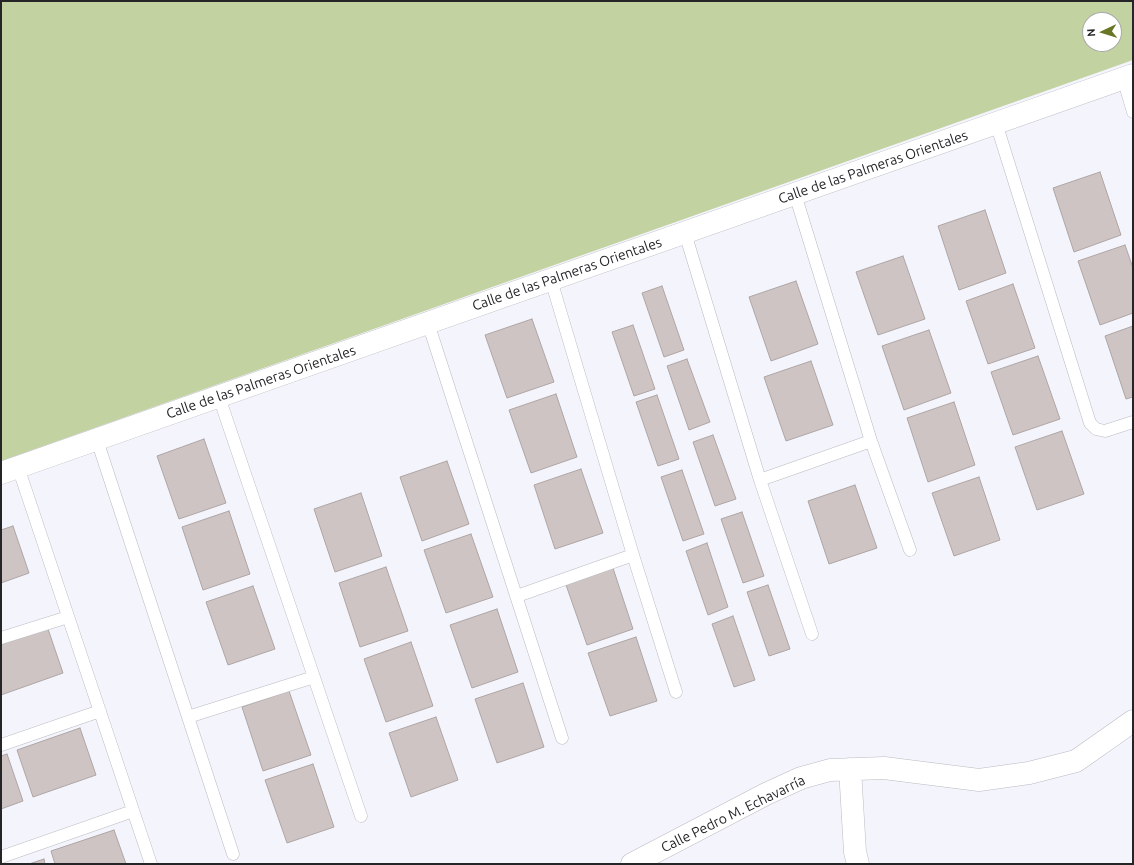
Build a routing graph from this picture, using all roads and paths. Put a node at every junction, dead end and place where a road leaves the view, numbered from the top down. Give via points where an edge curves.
1 (1128, 77) edge
2 (1133, 112) edge
3 (996, 123) junction
4 (795, 194) junction
5 (685, 233) junction
6 (551, 280) junction
7 (428, 323) junction
8 (219, 397) junction
9 (1133, 422) edge
10 (97, 440) junction
11 (871, 441) junction
12 (10, 470) edge
13 (760, 480) junction
14 (910, 550) dead end
15 (633, 555) junction
16 (517, 596) junction
17 (68, 617) junction
18 (812, 634) dead end
19 (1, 638) edge
20 (314, 677) junction
21 (676, 692) dead end
22 (100, 711) junction
23 (188, 717) junction
24 (1133, 721) edge
25 (562, 738) dead end
26 (1, 744) edge
27 (850, 769) junction
28 (133, 811) junction
29 (360, 816) dead end
30 (233, 854) dead end
31 (1, 857) edge
32 (151, 864) edge
33 (632, 864) edge
34 (858, 864) edge

1 - 2 lane
1 - 3 street, Calle de las Palmeras Orientales
3 - 4 street, Calle de las Palmeras Orientales
3 - 9 lane via 1090,422 1096,429 1105,431
4 - 5 street, Calle de las Palmeras Orientales
4 - 11 lane
5 - 6 street, Calle de las Palmeras Orientales
5 - 13 lane
6 - 7 street, Calle de las Palmeras Orientales
6 - 15 lane
7 - 8 street, Calle de las Palmeras Orientales
7 - 16 lane
8 - 10 street, Calle de las Palmeras Orientales
8 - 20 lane
10 - 12 street, Calle de las Palmeras Orientales
10 - 23 lane
11 - 13 lane
11 - 14 lane
12 - 17 lane
13 - 18 lane
15 - 16 lane
15 - 21 lane
16 - 25 lane
17 - 19 lane
17 - 22 lane
20 - 23 lane
20 - 29 lane
22 - 26 lane
22 - 28 lane
23 - 30 lane
24 - 27 street, Calle Pedro M. Echavarría via 1076,760 1029,773 979,780 884,768
27 - 33 street, Calle Pedro M. Echavarría via 830,770 801,778
27 - 34 street
28 - 31 lane
28 - 32 lane

